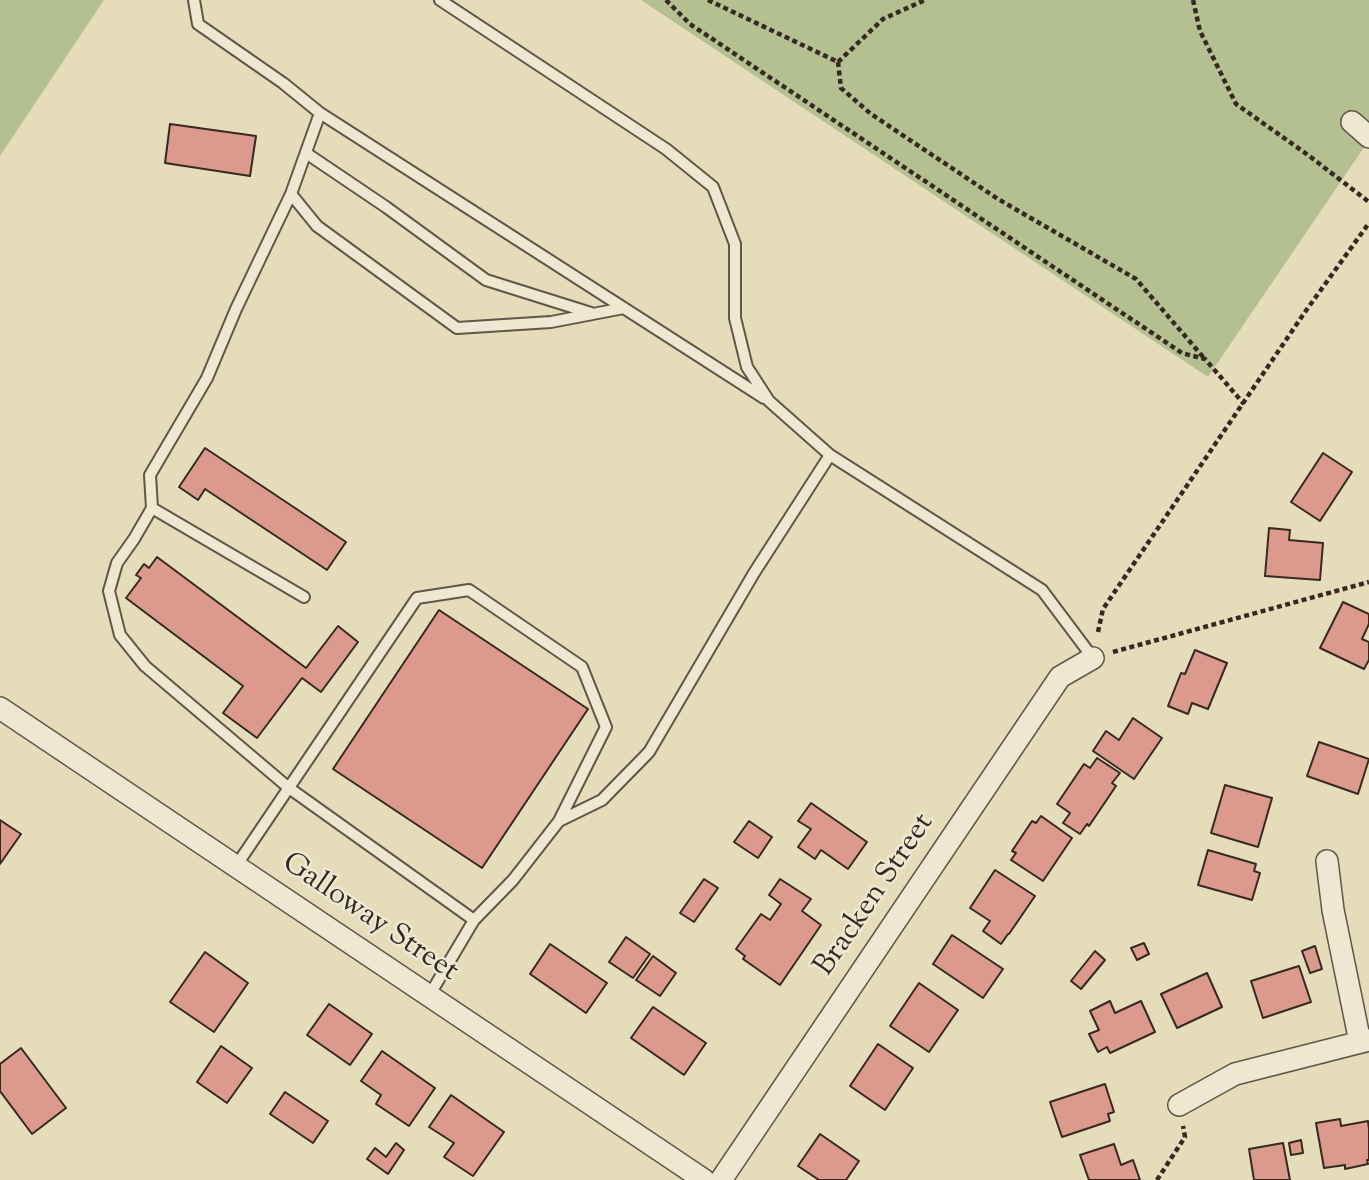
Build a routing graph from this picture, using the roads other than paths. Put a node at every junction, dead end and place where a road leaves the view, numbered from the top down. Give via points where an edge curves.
1 (194, 0) edge
2 (440, 0) edge
3 (320, 113) junction
4 (1352, 122) dead end
5 (1369, 137) edge
6 (306, 153) junction
7 (291, 194) junction
8 (624, 309) junction
9 (593, 314) junction
10 (769, 401) junction
11 (830, 455) junction
12 (152, 508) junction
13 (304, 597) dead end
14 (1093, 658) joint
15 (0, 708) edge
16 (289, 788) junction
17 (559, 821) junction
18 (1327, 861) dead end
19 (236, 866) junction
20 (474, 920) junction
21 (429, 996) junction
22 (1365, 1041) edge
23 (1179, 1105) dead end
24 (704, 1180) edge
25 (721, 1180) edge

1 - 3 lane via 198,24
2 - 10 lane via 666,149 713,187 735,244 735,318 747,367
3 - 6 lane
3 - 8 lane
4 - 5 street
6 - 7 lane
6 - 9 lane via 486,280
7 - 9 lane via 317,226 457,328 551,322
7 - 12 lane via 207,378 150,475
8 - 9 lane
8 - 10 lane
10 - 11 lane
11 - 14 lane via 1042,590
11 - 17 lane via 649,752 602,800
12 - 13 lane
12 - 16 lane via 117,563 109,591 120,635 145,666
14 - 25 street, Bracken Street via 1060,677
15 - 19 street, Galloway Street
16 - 17 lane via 417,598 469,590 582,667 606,727
16 - 19 lane
16 - 20 lane
17 - 20 lane via 513,880
18 - 22 street via 1333,910
19 - 21 street, Galloway Street
20 - 21 lane
21 - 24 street, Galloway Street
22 - 23 street via 1236,1074

